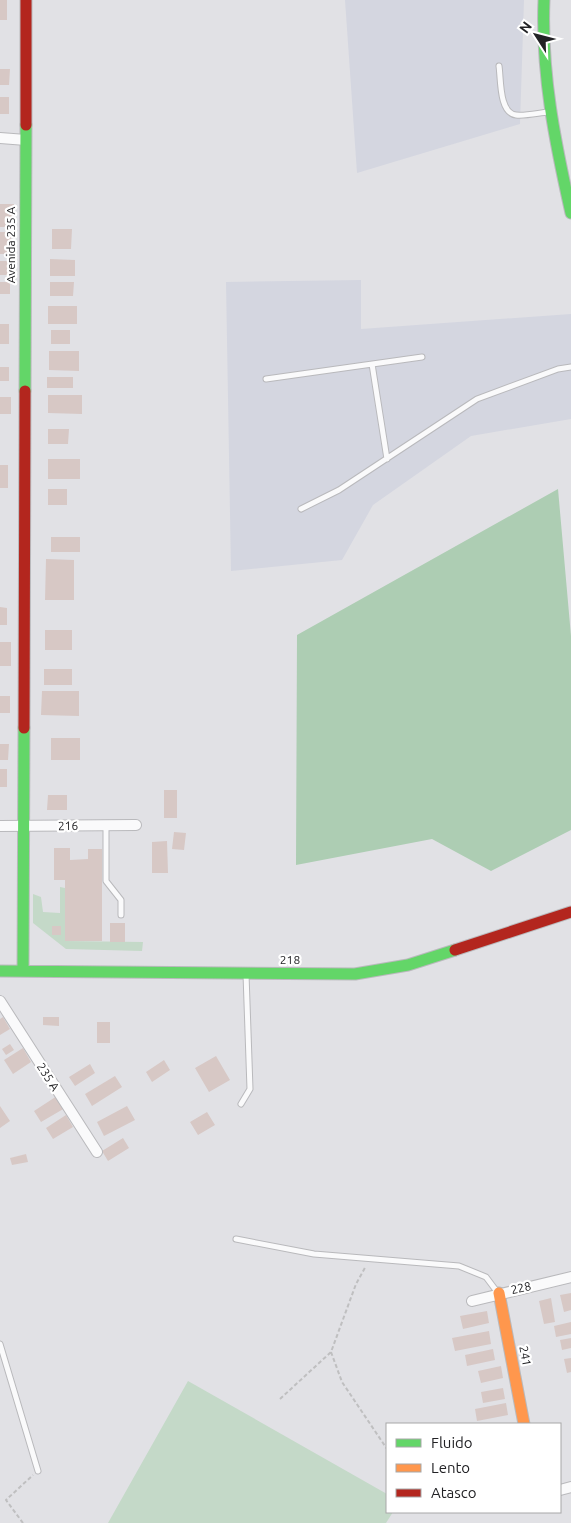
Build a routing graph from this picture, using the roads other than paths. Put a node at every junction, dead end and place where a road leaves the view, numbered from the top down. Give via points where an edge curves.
1 (26, 0) edge
2 (544, 0) edge
3 (499, 66) dead end
4 (549, 112) junction
5 (0, 138) edge
6 (26, 140) junction
7 (571, 213) edge
8 (422, 357) dead end
9 (372, 364) junction
10 (571, 368) edge
11 (266, 379) dead end
12 (386, 459) junction
13 (301, 509) dead end
14 (106, 825) junction
15 (136, 825) dead end
16 (0, 826) edge
17 (23, 826) junction
18 (571, 912) edge
19 (122, 915) dead end
20 (0, 971) edge
21 (22, 971) junction
22 (246, 974) junction
23 (0, 1001) edge
24 (241, 1104) dead end
25 (97, 1152) dead end
26 (236, 1239) dead end
27 (571, 1277) edge
28 (499, 1293) junction
29 (472, 1301) dead end
30 (0, 1344) edge
31 (524, 1423) edge
32 (38, 1470) road end

1 - 6 street, Avenida 235 A
2 - 4 street via 542,41
3 - 4 lane via 504,105 510,113
4 - 7 street
5 - 6 street
6 - 17 street, Avenida 235 A
8 - 9 lane
9 - 11 lane
9 - 12 lane
10 - 12 lane via 558,368 477,399
12 - 13 lane via 339,490
14 - 15 street, 216
14 - 17 street, 216
14 - 19 lane via 106,881 122,900
16 - 17 street, 216
17 - 21 street, Avenida 235 A
18 - 22 street, 218 via 408,965 355,974
20 - 21 street, 218
21 - 22 street, 218
22 - 24 lane via 251,1075 250,1089
23 - 25 street, 235 A
26 - 28 lane via 314,1254 459,1266 486,1277
27 - 28 street, 228
28 - 29 street, 228
28 - 31 street, 241
30 - 32 lane

